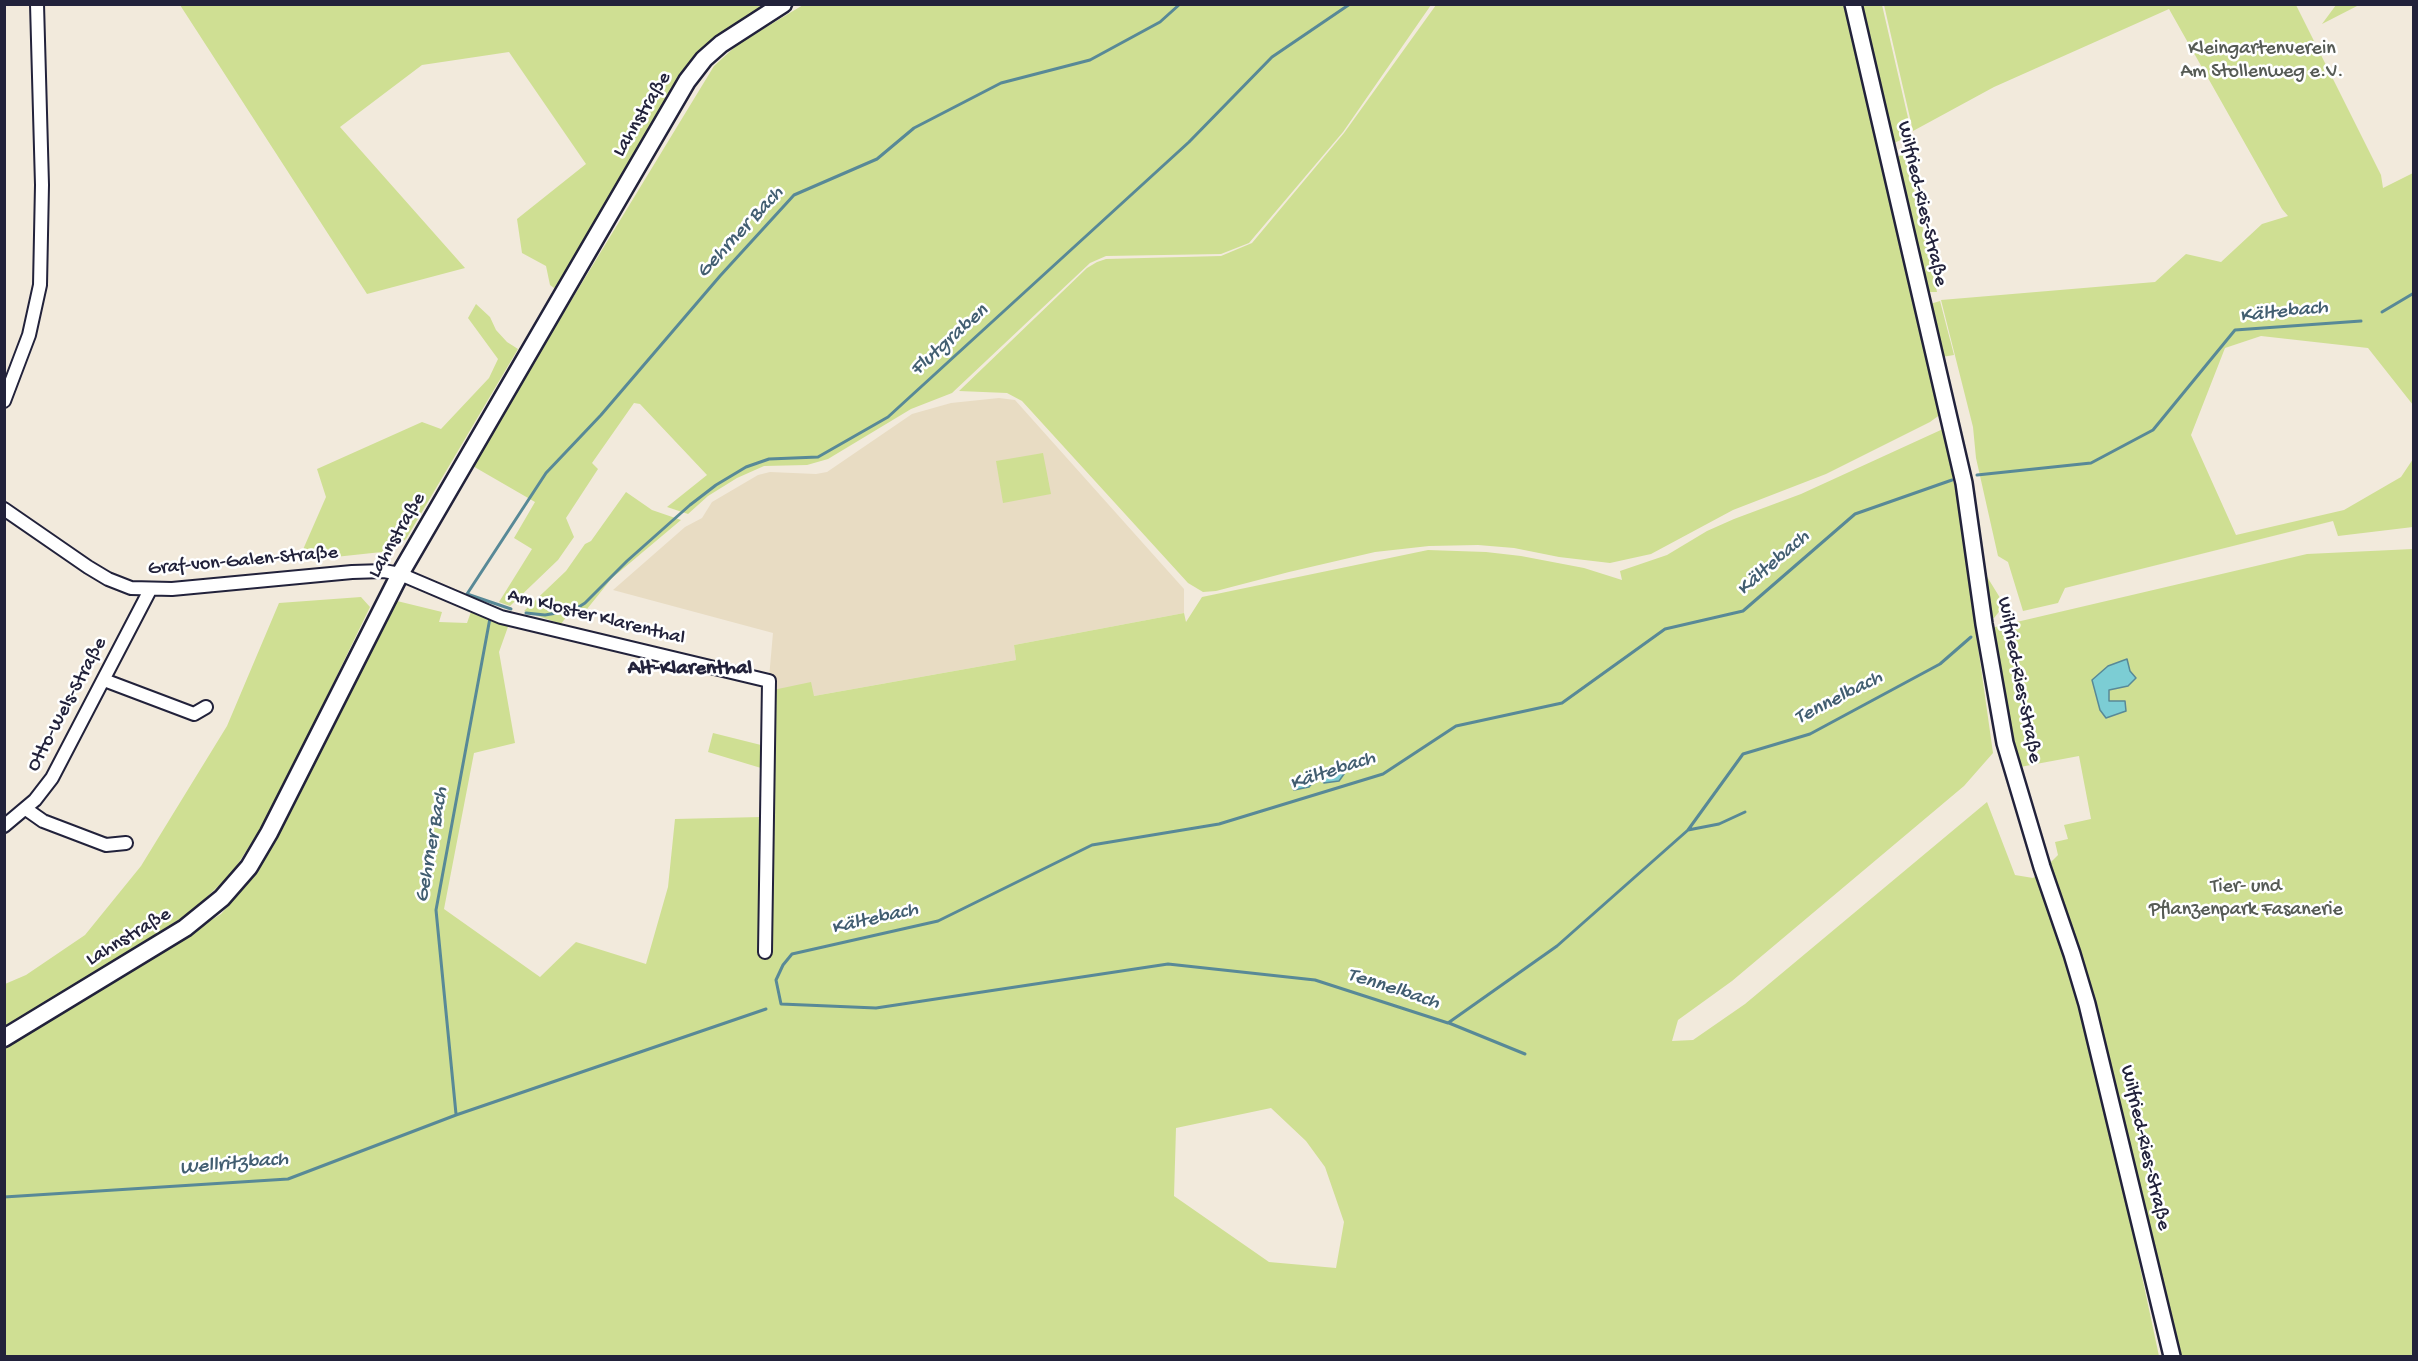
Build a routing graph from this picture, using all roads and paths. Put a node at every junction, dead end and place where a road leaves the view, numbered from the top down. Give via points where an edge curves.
1 (37, 4) edge
2 (783, 4) edge
3 (1853, 4) edge
4 (4, 401) edge
5 (4, 510) edge
6 (399, 574) junction
7 (150, 590) junction
8 (104, 680) junction
9 (206, 707) dead end
10 (26, 809) junction
11 (4, 826) edge
12 (126, 843) dead end
13 (765, 952) dead end
14 (4, 1038) edge
15 (2172, 1356) edge

1 - 4 street via 42,185 40,285 29,336
2 - 6 main road, Lahnstraße via 721,44 687,81
3 - 15 street, Wilfried-Ries-Straße via 1964,483 2005,742 2087,1004
5 - 7 street, Graf-von-Galen-Straße via 108,579
6 - 7 street, Graf-von-Galen-Straße via 352,572
6 - 13 street, Am Kloster Klarenthal via 501,616 769,681
6 - 14 main road, Lahnstraße via 269,833 233,887 185,928
7 - 8 street, Otto-Wels-Straße
8 - 9 street via 194,714
8 - 10 street, Otto-Wels-Straße via 56,772
10 - 11 street, Otto-Wels-Straße
10 - 12 street via 43,821 106,845

